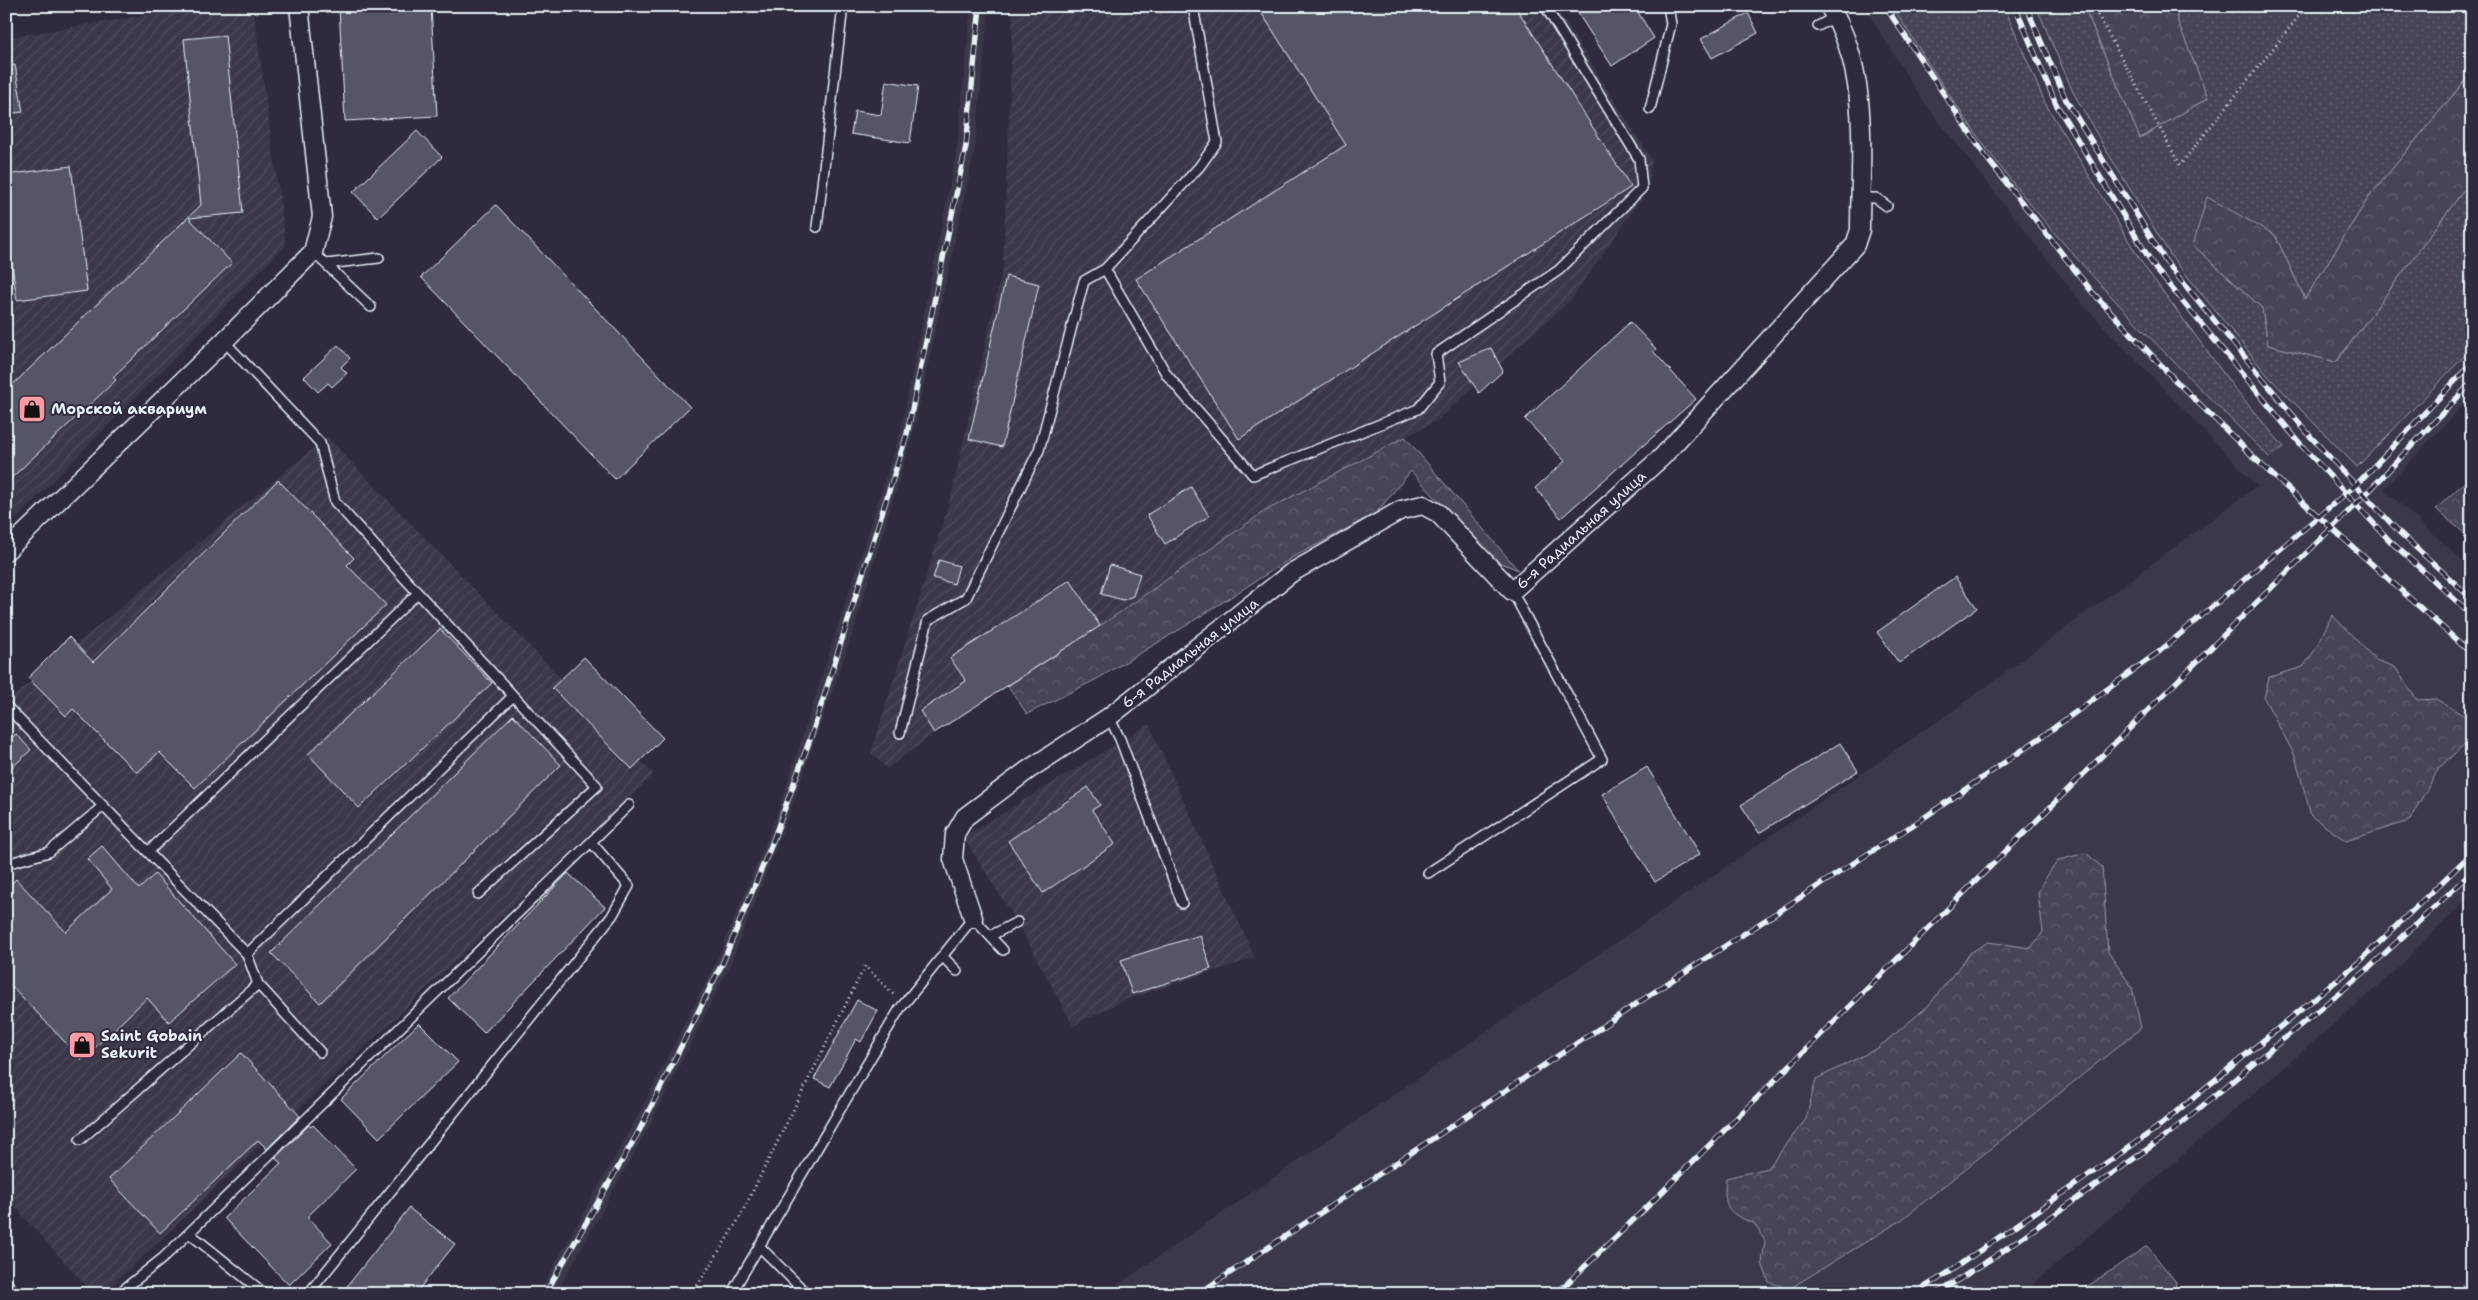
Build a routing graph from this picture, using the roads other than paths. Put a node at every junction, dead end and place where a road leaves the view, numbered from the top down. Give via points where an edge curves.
1 (299, 6) edge
2 (843, 6) edge
3 (1193, 6) edge
4 (1545, 6) edge
5 (1668, 6) edge
6 (1832, 12) edge
7 (1818, 26) dead end
8 (1650, 109) dead end
9 (1860, 198) junction
10 (1887, 206) dead end
11 (817, 227) dead end
12 (312, 252) junction
13 (379, 258) dead end
14 (326, 264) junction
15 (1105, 269) junction
16 (370, 307) dead end
17 (224, 341) junction
18 (8, 546) edge
19 (1512, 591) junction
20 (418, 594) junction
21 (513, 696) junction
22 (6, 706) edge
23 (1109, 717) junction
24 (900, 733) dead end
25 (629, 805) dead end
26 (103, 806) junction
27 (591, 842) junction
28 (148, 852) junction
29 (6, 864) edge
30 (1428, 874) dead end
31 (478, 894) dead end
32 (1182, 903) dead end
33 (973, 918) junction
34 (1017, 922) dead end
35 (990, 936) junction
36 (1002, 950) dead end
37 (247, 954) junction
38 (942, 956) junction
39 (957, 971) dead end
40 (258, 984) junction
41 (320, 1052) dead end
42 (80, 1140) dead end
43 (189, 1233) junction
44 (759, 1246) junction
45 (6, 1282) edge
46 (16, 1294) edge
47 (118, 1294) edge
48 (265, 1294) edge
49 (308, 1294) edge
50 (731, 1294) edge
51 (807, 1294) edge

1 - 12 street via 322,217
2 - 11 lane
3 - 15 lane via 1218,142
4 - 15 lane via 1639,158 1642,188 1559,270 1436,354 1440,382 1418,409 1254,476 1167,374
5 - 8 lane via 1671,24
6 - 7 lane
6 - 9 street, 6-я Радиальная улица via 1853,62 1860,116
9 - 10 lane via 1876,198
9 - 19 street, 6-я Радиальная улица via 1860,230 1855,244 1662,457
12 - 14 lane
12 - 17 street
13 - 14 lane
14 - 16 lane
15 - 24 lane via 1084,281 1039,450 966,598 928,620
17 - 18 street
17 - 20 lane via 320,443 335,502
19 - 23 street, 6-я Радиальная улица via 1438,513 1423,505 1401,510 1290,573
19 - 30 lane via 1602,759
20 - 21 lane
20 - 28 lane
21 - 31 lane via 597,786
21 - 37 lane
22 - 26 lane
23 - 32 lane
23 - 33 street, 6-я Радиальная улица via 964,817 955,834 953,860
25 - 27 lane
26 - 28 lane
26 - 29 lane via 49,852
27 - 43 lane
27 - 49 lane via 629,886 612,916
28 - 37 lane
33 - 35 lane
33 - 38 lane
34 - 35 lane
35 - 36 lane
37 - 40 lane
38 - 39 lane
38 - 44 lane via 904,1004
40 - 41 lane
40 - 42 lane
43 - 47 lane via 164,1258
43 - 48 lane
44 - 50 lane
44 - 51 lane
45 - 46 lane

